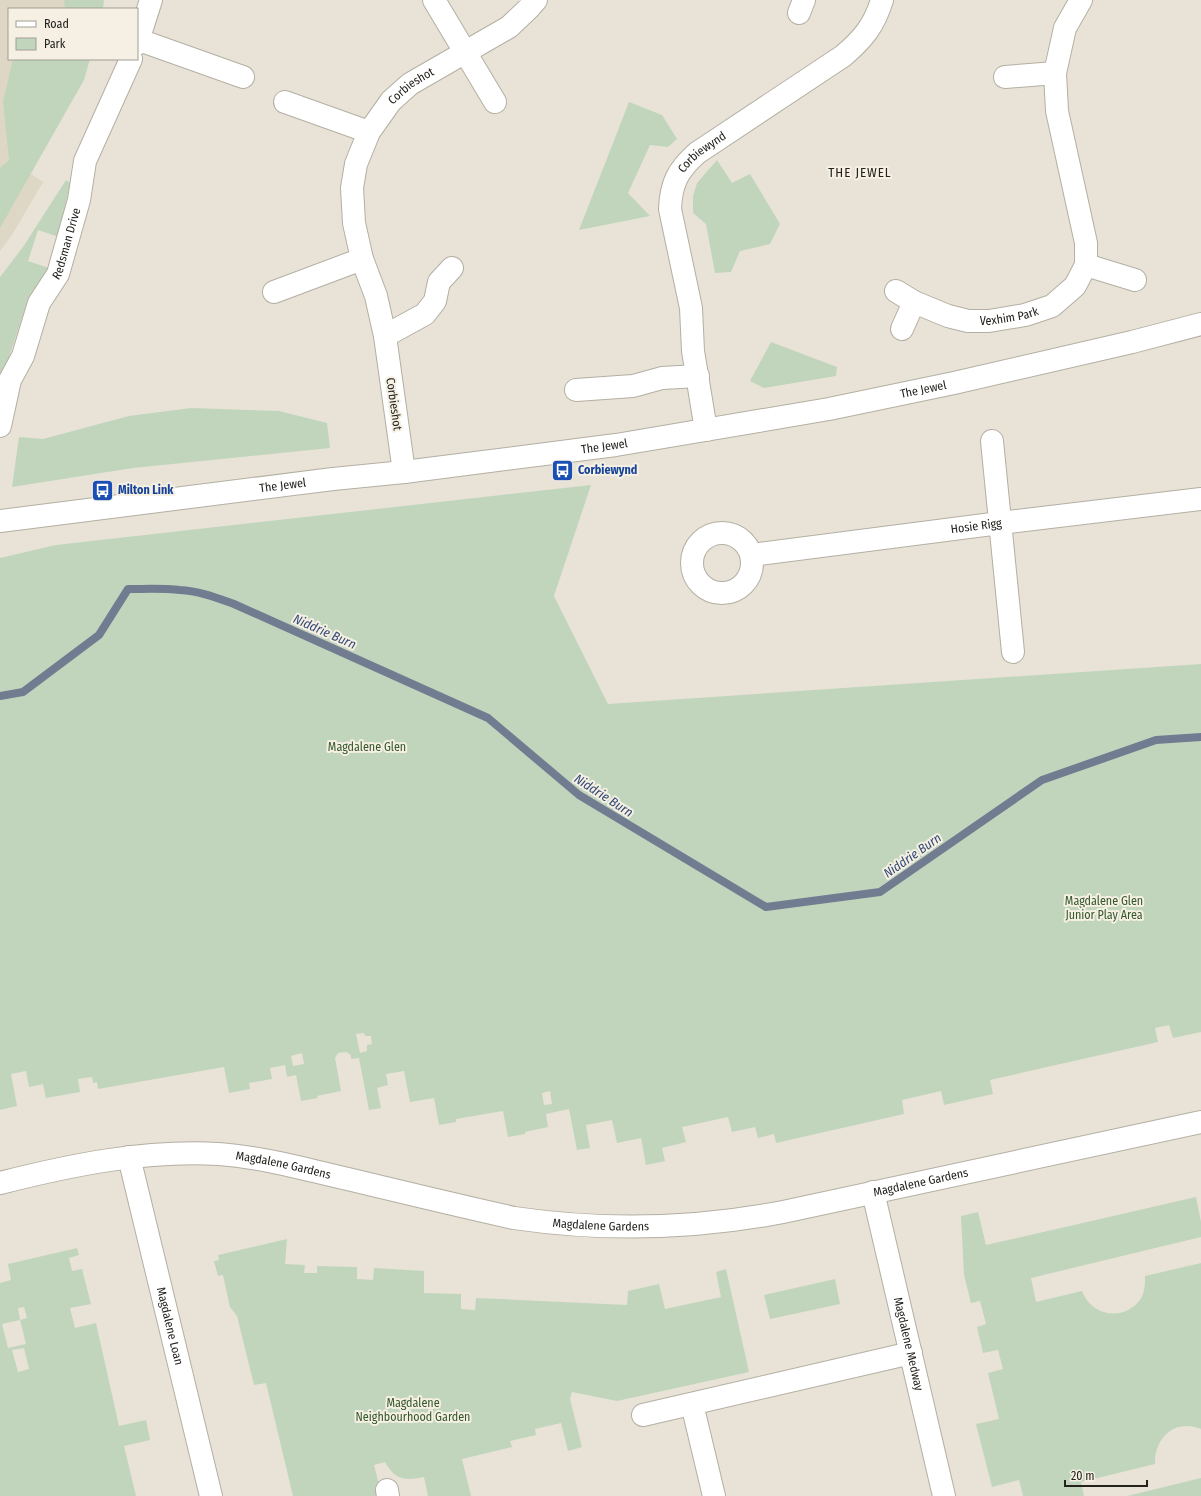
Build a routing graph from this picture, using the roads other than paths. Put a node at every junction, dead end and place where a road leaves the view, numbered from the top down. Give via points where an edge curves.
1 (150, 0) edge
2 (434, 0) edge
3 (536, 0) edge
4 (881, 0) edge
5 (1081, 0) edge
6 (138, 38) edge
7 (138, 49) edge
8 (465, 53) junction
9 (130, 60) edge
10 (1055, 73) junction
11 (243, 77) dead end
12 (1005, 77) dead end
13 (286, 102) dead end
14 (495, 102) dead end
15 (369, 132) junction
16 (362, 259) junction
17 (1086, 265) junction
18 (452, 268) dead end
19 (1135, 280) dead end
20 (274, 292) dead end
21 (1201, 324) edge
22 (902, 328) dead end
23 (385, 336) junction
24 (698, 376) junction
25 (576, 390) dead end
26 (0, 426) edge
27 (706, 430) junction
28 (992, 441) dead end
29 (404, 472) junction
30 (1201, 499) edge
31 (5, 516) edge
32 (1000, 522) junction
33 (752, 555) dead end
34 (1013, 652) dead end
35 (1201, 1122) edge
36 (129, 1157) junction
37 (0, 1183) edge
38 (873, 1192) junction
39 (911, 1353) junction
40 (692, 1404) junction
41 (644, 1415) dead end
42 (211, 1496) edge
43 (714, 1496) edge
44 (944, 1496) edge

1 - 6 street, Redsman Drive
2 - 8 street
3 - 8 street, Corbieshot via 509,26
4 - 24 street, Corbiewynd via 874,21 860,42 843,56 697,153 679,172 670,196 670,209 691,308 693,351
5 - 10 street, Vexhim Park via 1065,28
7 - 11 street
8 - 14 street
8 - 15 street, Corbieshot via 410,84 391,101
9 - 26 street, Redsman Drive via 85,161 79,200 58,274 39,303 23,356 10,380
10 - 12 street
10 - 17 street, Vexhim Park via 1057,111 1086,242
13 - 15 street
15 - 16 street, Corbieshot via 356,164 352,188 354,223
16 - 20 street
16 - 23 street, Corbieshot via 376,296
17 - 19 street
17 - 22 street, Vexhim Park via 1075,286 1052,306 1025,315 989,321 968,321 948,316 905,296
18 - 23 street via 439,282 435,301 425,314
21 - 27 street, The Jewel via 954,383 829,409
23 - 29 street, Corbieshot
24 - 25 street via 662,378 633,386
24 - 27 street, Corbiewynd
27 - 29 street, The Jewel via 616,445
28 - 32 street
29 - 31 street, The Jewel
30 - 32 street, Hosie Rigg
32 - 33 street, Hosie Rigg
32 - 34 street
35 - 38 street, Magdalene Gardens
36 - 37 street, Magdalene Gardens via 78,1165
36 - 38 street, Magdalene Gardens via 177,1154 243,1157 514,1218 552,1223 659,1226 720,1222 783,1212
36 - 42 street, Magdalene Loan
38 - 39 street, Magdalene Medway
39 - 40 street
39 - 44 street, Magdalene Medway
40 - 41 street
40 - 43 street

